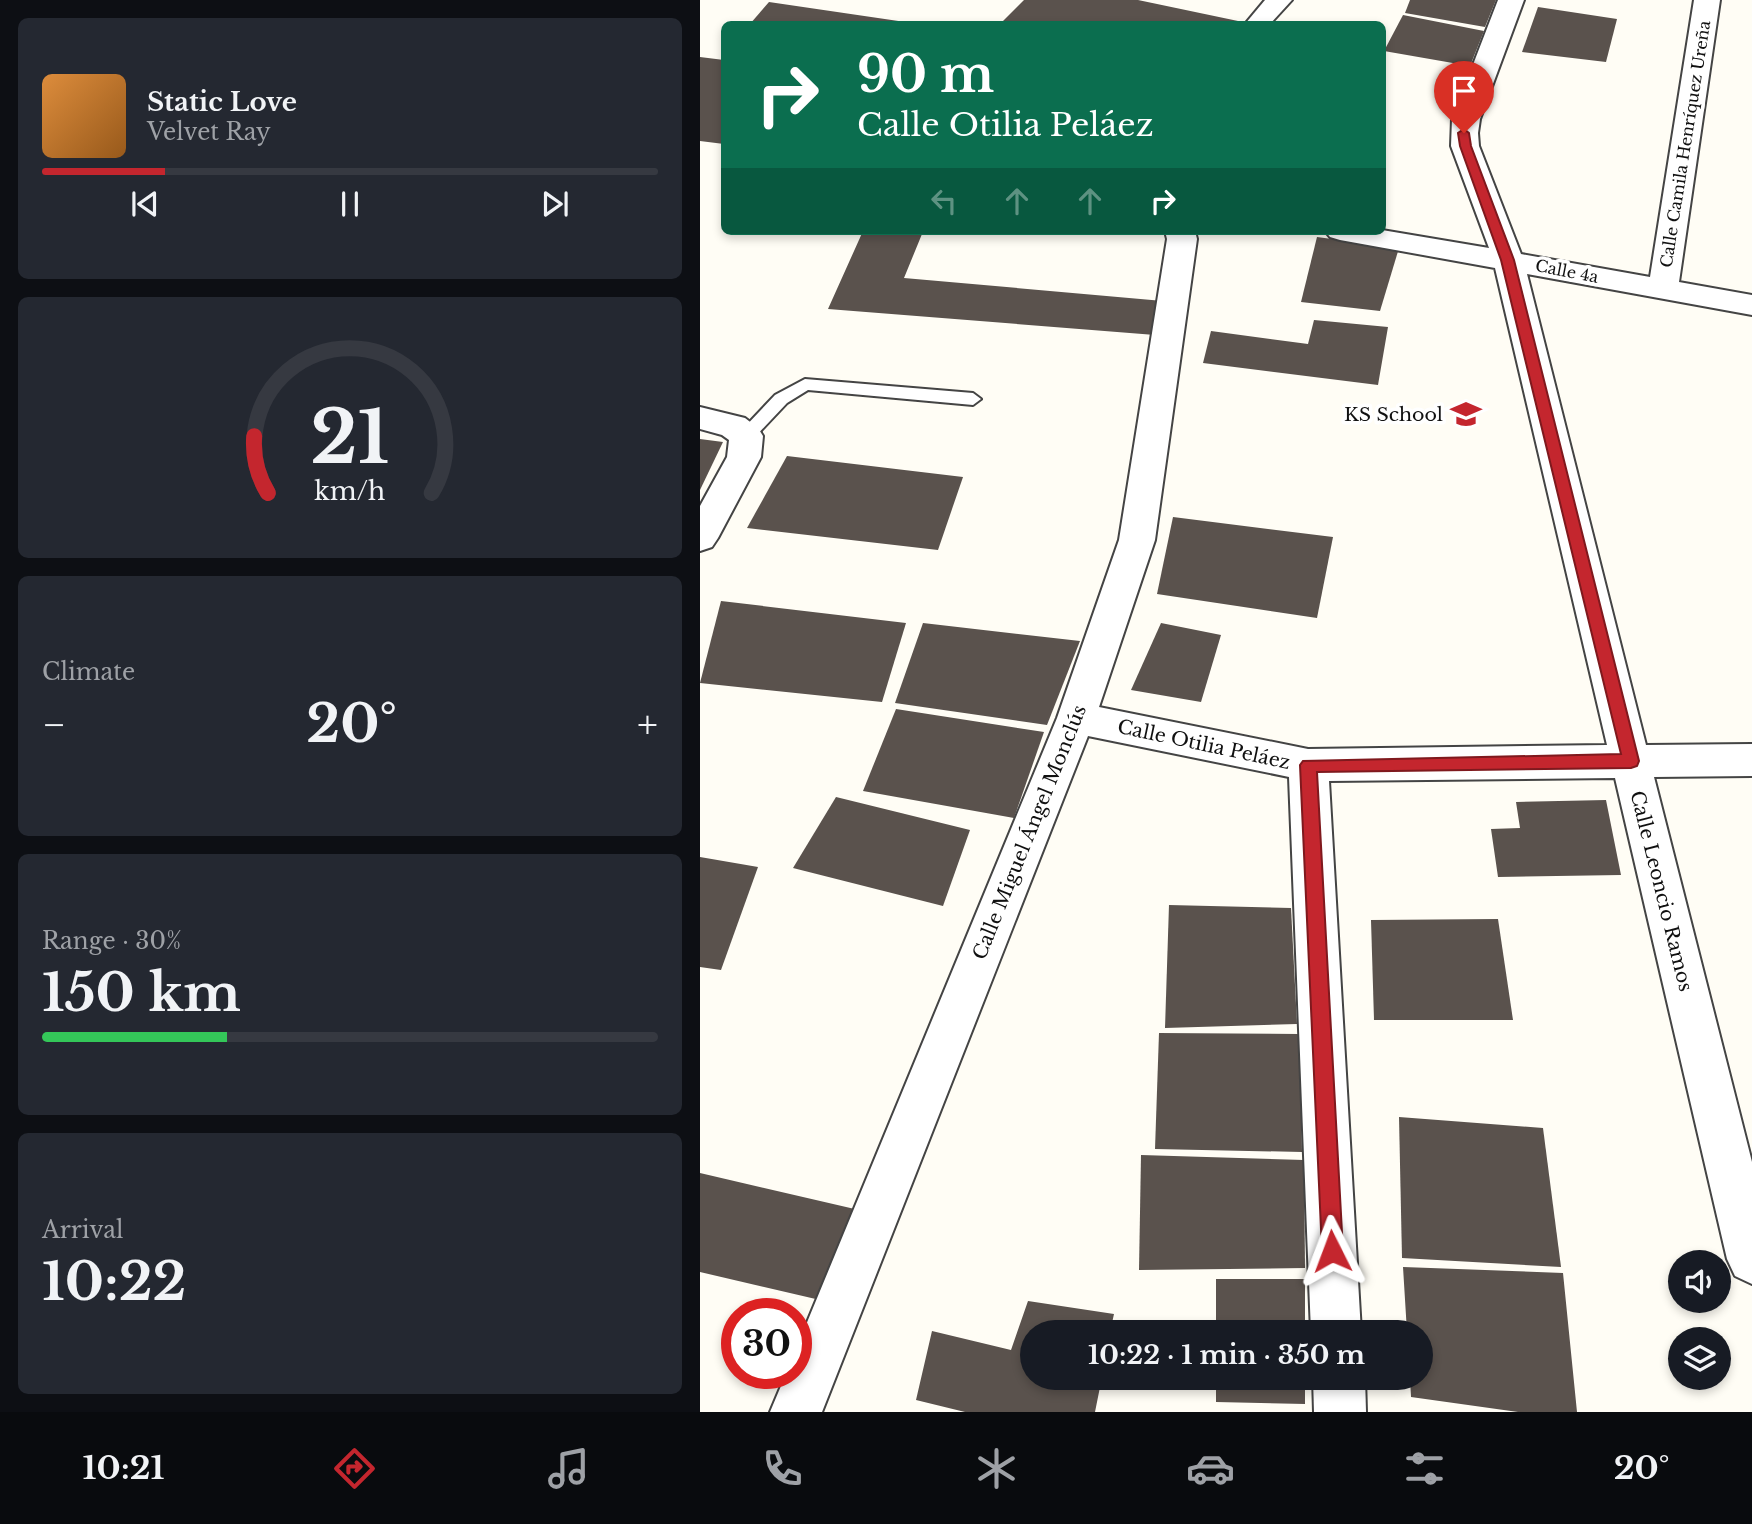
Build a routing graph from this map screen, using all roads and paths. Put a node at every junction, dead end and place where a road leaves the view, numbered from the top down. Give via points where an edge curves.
1 (1279, 0) edge
2 (1511, 0) edge
3 (1707, 0) edge
4 (1260, 21) edge
5 (1181, 235) edge
6 (1363, 235) edge
7 (1508, 260) junction
8 (1663, 289) junction
9 (1752, 305) edge
10 (973, 399) dead end
11 (700, 418) edge
12 (746, 436) junction
13 (700, 538) edge
14 (1076, 718) junction
15 (1752, 760) edge
16 (1631, 761) junction
17 (1308, 765) junction
18 (1752, 1259) edge
19 (1335, 1320) edge
20 (1339, 1390) edge
21 (796, 1412) edge
22 (1340, 1412) edge

1 - 4 street
2 - 7 street, Calle Leoncio Ramos via 1464,133
3 - 8 street, Calle Camila Henríquez Ureña
5 - 14 street, Calle Miguel Ángel Monclús via 1137,540
6 - 7 street, Calle 4a
7 - 8 street, Calle 4a
7 - 16 street, Calle Leoncio Ramos
8 - 9 street, Calle 4a
10 - 12 lane via 805,384 781,399
11 - 12 street via 733,426
12 - 13 street via 744,457
14 - 17 street, Calle Otilia Peláez
14 - 21 street, Calle Miguel Ángel Monclús
15 - 16 street, Calle Otilia Peláez
16 - 17 street, Calle Otilia Peláez
16 - 18 street, Calle Leoncio Ramos
17 - 19 street
20 - 22 street

